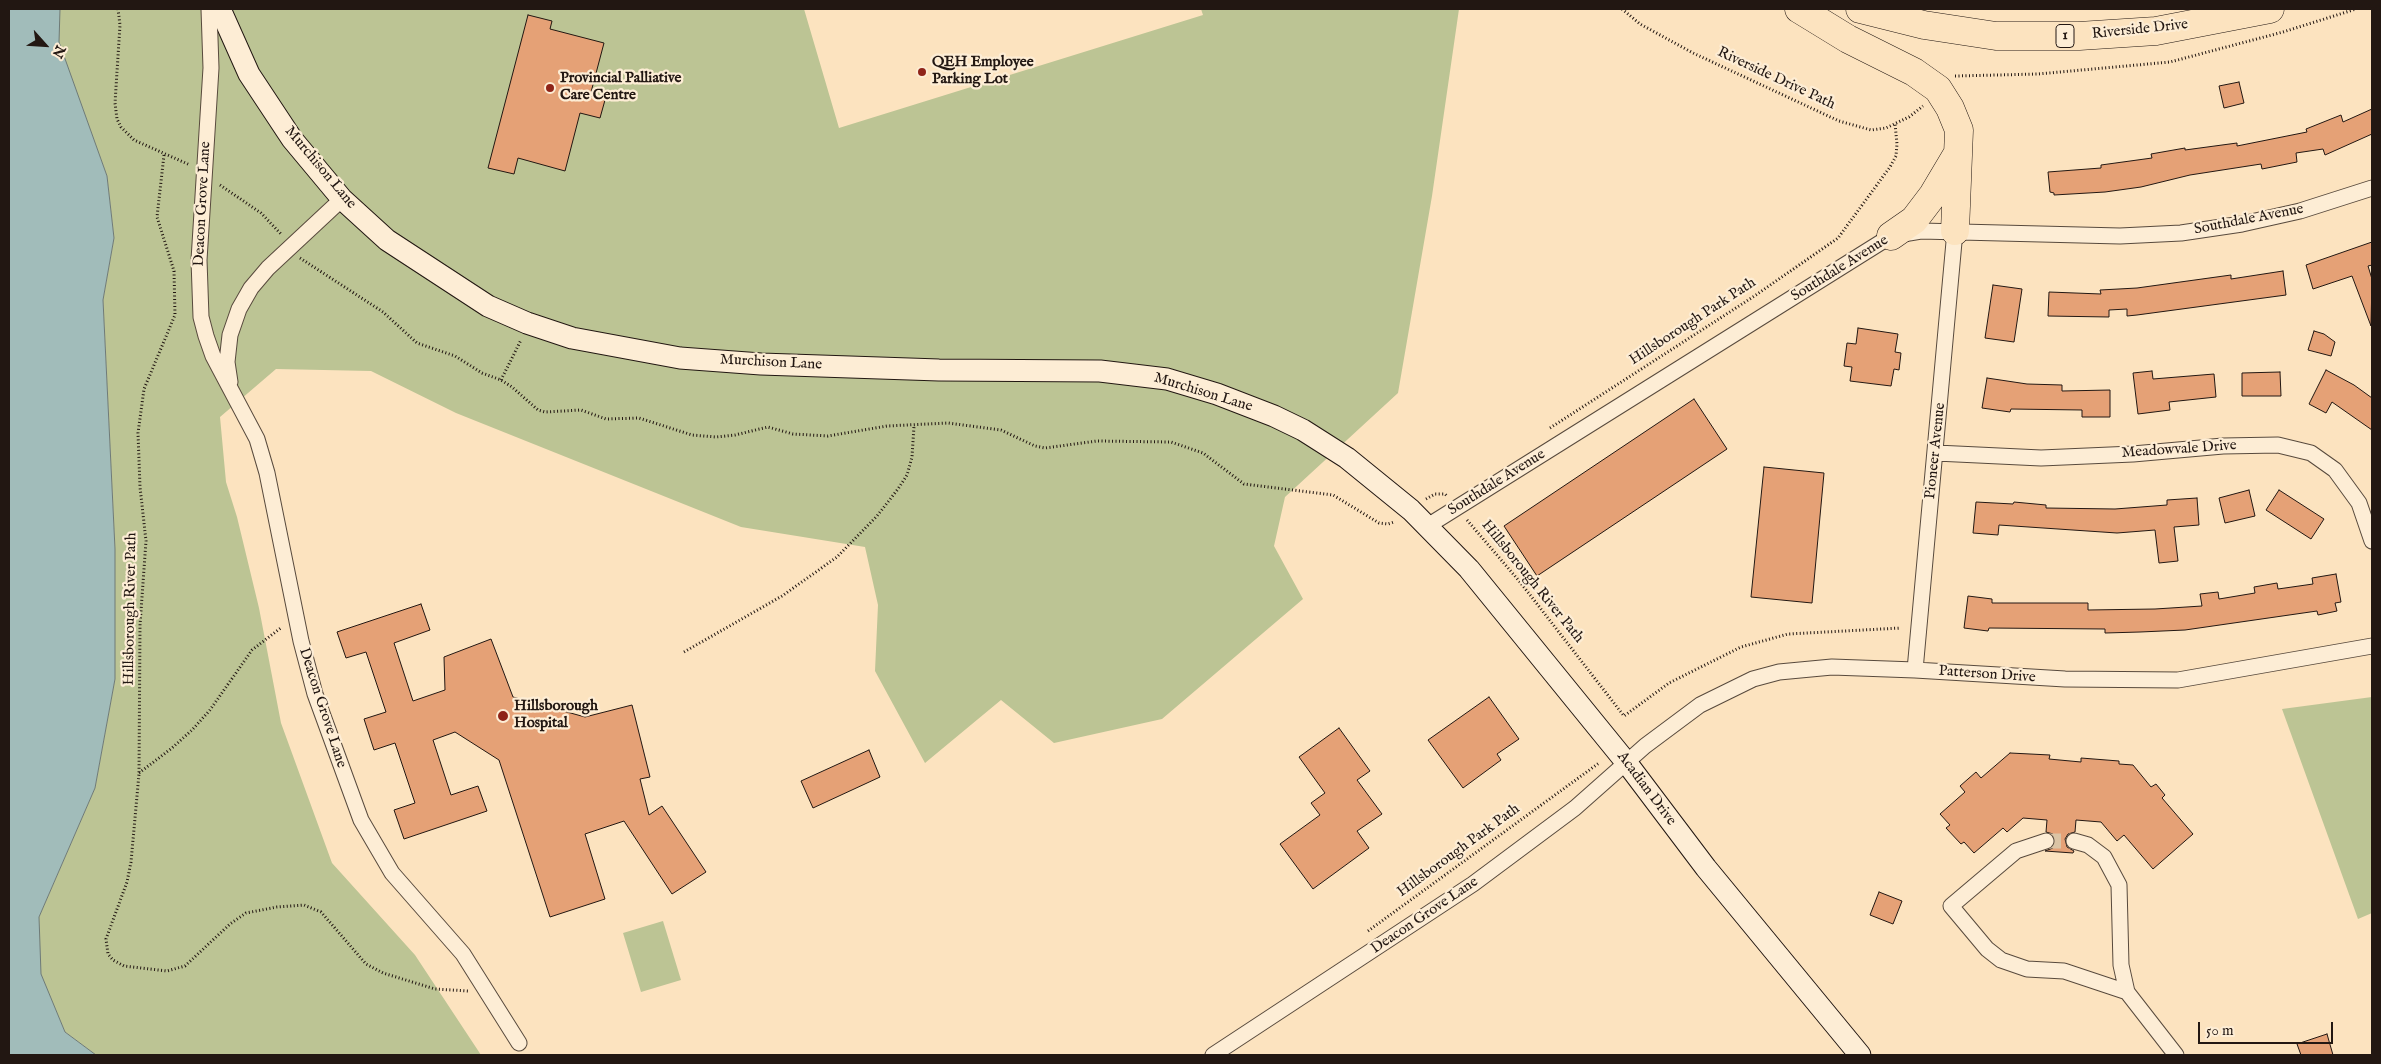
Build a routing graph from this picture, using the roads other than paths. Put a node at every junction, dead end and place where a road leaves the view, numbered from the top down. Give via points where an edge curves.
1 (209, 9) edge
2 (220, 9) edge
3 (1799, 9) edge
4 (1860, 9) edge
5 (2270, 9) edge
6 (1960, 149) junction
7 (2372, 188) edge
8 (342, 199) junction
9 (1955, 231) junction
10 (1891, 236) junction
11 (232, 393) junction
12 (1936, 452) junction
13 (1426, 527) junction
14 (2372, 541) edge
15 (2372, 646) edge
16 (1916, 670) junction
17 (1626, 762) junction
18 (2046, 841) tunnel mouth
19 (2074, 841) tunnel mouth
20 (2127, 992) junction
21 (519, 1043) dead end
22 (1213, 1055) edge
23 (1860, 1055) edge
24 (2176, 1055) edge

1 - 11 street, Deacon Grove Lane via 211,68 199,260 201,317 213,356
2 - 8 street, Murchison Lane via 249,74 292,139
3 - 6 highway via 1848,39 1914,72 1938,89 1959,130
4 - 5 highway, Riverside Drive / 1 via 1924,25 1996,36 2156,31
6 - 9 highway
6 - 10 highway via 1914,220
7 - 9 street, Southdale Avenue via 2300,211 2181,233 2074,236
8 - 11 street, Deacon Grove Lane via 268,268 239,309 230,335 227,362
8 - 13 street, Murchison Lane via 387,240 488,306 572,338 680,358 761,364 930,370 1100,370 1167,379 1225,397 1303,430 1347,458 1411,510
9 - 10 street, Southdale Avenue via 1921,231
9 - 12 street, Pioneer Avenue
10 - 13 street, Southdale Avenue
11 - 21 street, Deacon Grove Lane via 257,439 315,694 361,820 392,873 463,954
12 - 14 street, Meadowvale Drive via 2041,458 2278,445 2311,453 2335,470 2359,503
12 - 16 street, Pioneer Avenue
13 - 17 street, Acadian Drive via 1469,568
15 - 16 street, Patterson Drive via 2178,680 2066,680
16 - 17 street, Patterson Drive via 1804,669 1753,679 1700,706
17 - 22 street, Deacon Grove Lane via 1575,808 1473,884
17 - 23 street, Acadian Drive via 1706,868
18 - 20 street via 2016,850 1952,906 1987,949 2001,960 2026,969 2064,971
19 - 20 street via 2088,845 2104,857 2119,885 2122,965
20 - 24 street

